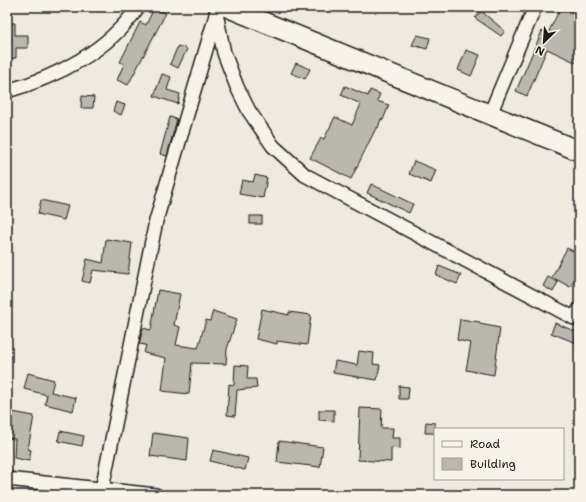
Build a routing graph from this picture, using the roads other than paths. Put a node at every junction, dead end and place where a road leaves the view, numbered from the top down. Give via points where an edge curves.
1 (138, 7) edge
2 (535, 7) edge
3 (221, 9) edge
4 (7, 90) edge
5 (490, 114) junction
6 (579, 151) edge
7 (579, 310) edge
8 (7, 479) edge
9 (102, 489) junction
10 (156, 495) edge

1 - 4 street via 117,33 82,59 40,81
2 - 5 street
3 - 5 street
3 - 7 street via 224,54 236,86 249,111 273,146 305,175 574,318
3 - 9 street via 156,221
5 - 6 street
8 - 9 street
9 - 10 street

